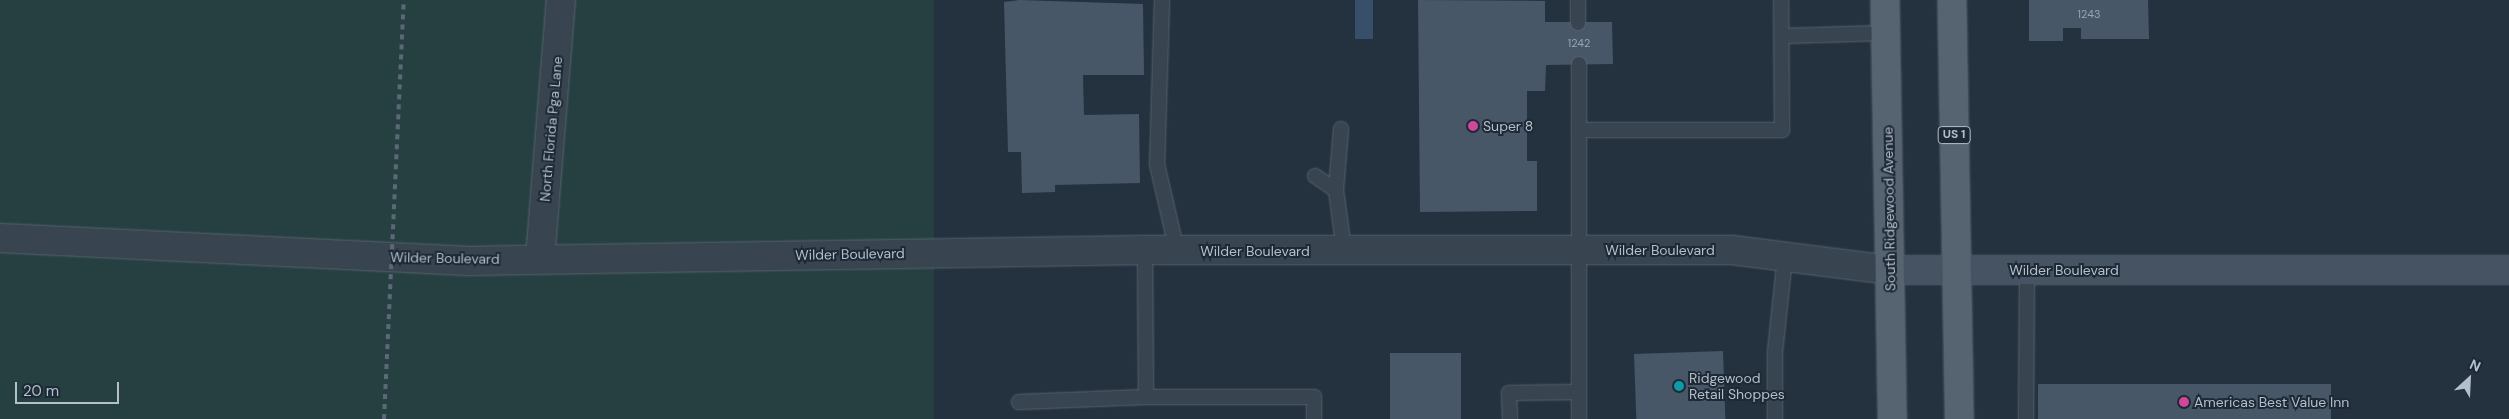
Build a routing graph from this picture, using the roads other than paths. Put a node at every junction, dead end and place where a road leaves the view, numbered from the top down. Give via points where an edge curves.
1 (561, 0) edge
2 (1162, 0) edge
3 (1578, 0) edge
4 (1781, 0) edge
5 (1885, 0) edge
6 (1952, 0) edge
7 (1578, 23) dead end
8 (1886, 33) junction
9 (1782, 36) junction
10 (1579, 64) dead end
11 (1341, 129) dead end
12 (1579, 130) junction
13 (1314, 176) dead end
14 (1336, 190) junction
15 (0, 238) edge
16 (1145, 250) junction
17 (1344, 250) junction
18 (1577, 250) junction
19 (1177, 251) junction
20 (1785, 257) junction
21 (540, 259) junction
22 (1890, 270) junction
23 (1957, 270) junction
24 (2027, 270) junction
25 (2509, 270) edge
26 (1579, 392) junction
27 (1146, 397) junction
28 (1019, 402) dead end
29 (1314, 419) edge
30 (1510, 419) edge
31 (1580, 419) edge
32 (1775, 419) edge
33 (1892, 419) edge
34 (1959, 419) edge
35 (2026, 419) edge

1 - 21 street, North Florida Pga Lane
2 - 19 lane via 1157,164
3 - 7 lane
4 - 9 lane
5 - 8 main road, South Ridgewood Avenue
6 - 23 main road, US 1
8 - 9 lane
8 - 22 main road, South Ridgewood Avenue
9 - 12 lane via 1782,130
10 - 12 lane
11 - 14 lane
12 - 18 lane
13 - 14 lane
14 - 17 lane
15 - 21 street, Wilder Boulevard via 430,259
16 - 19 street, Wilder Boulevard
16 - 21 street, Wilder Boulevard
16 - 27 lane
17 - 18 street, Wilder Boulevard
17 - 19 street, Wilder Boulevard
18 - 20 street, Wilder Boulevard via 1732,250
18 - 26 lane
20 - 22 street, Wilder Boulevard
20 - 32 lane via 1775,352
22 - 23 street, Wilder Boulevard
22 - 33 main road, South Ridgewood Avenue
23 - 24 street, Wilder Boulevard
23 - 34 main road, US 1
24 - 25 street, Wilder Boulevard
24 - 35 lane
26 - 30 lane via 1509,393
26 - 31 lane
27 - 28 lane
27 - 29 lane via 1314,397

